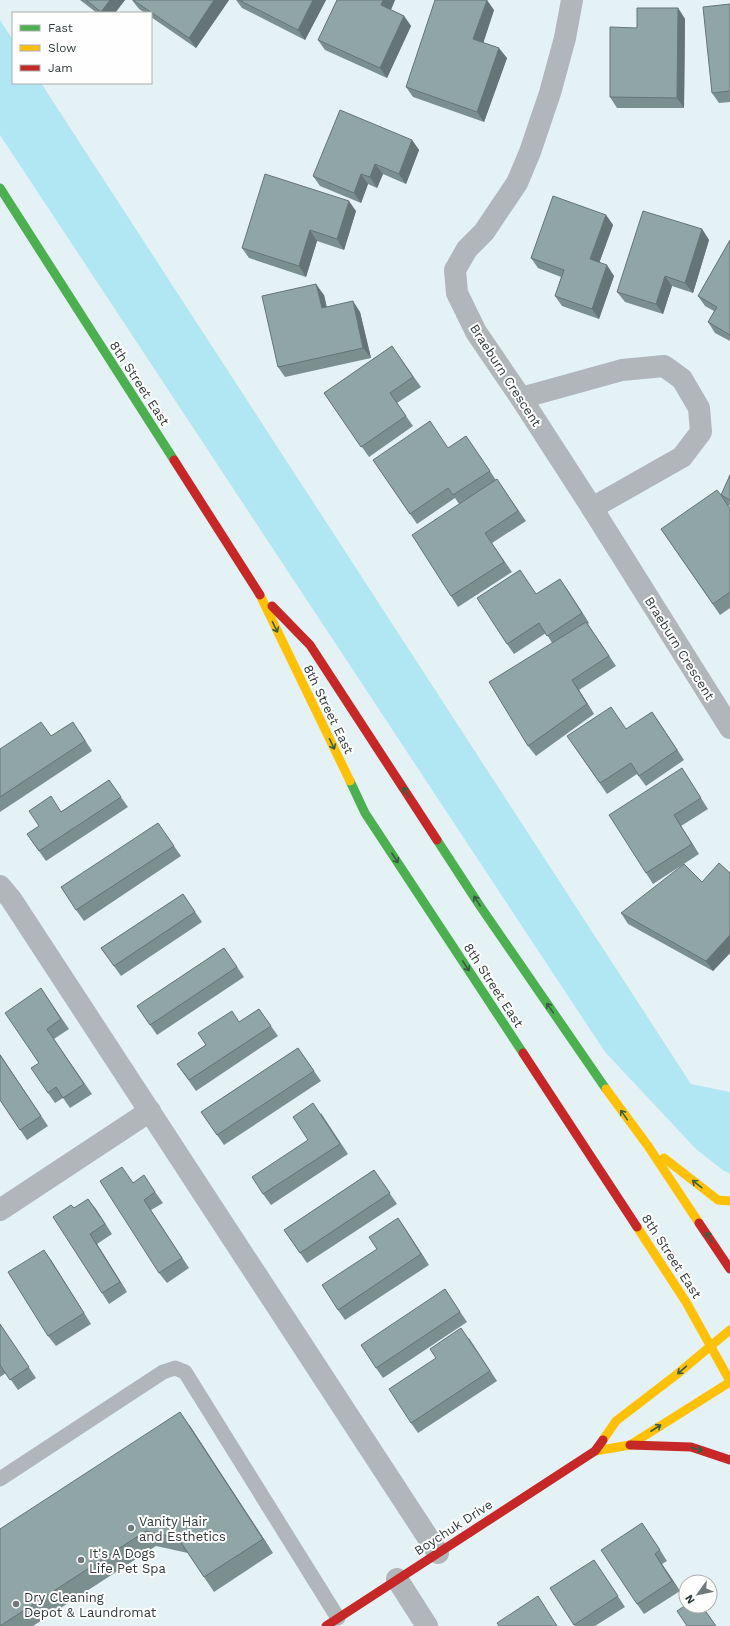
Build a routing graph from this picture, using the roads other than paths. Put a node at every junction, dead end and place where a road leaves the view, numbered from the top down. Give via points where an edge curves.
1 (572, 0) edge
2 (0, 188) edge
3 (521, 398) junction
4 (592, 508) junction
5 (258, 592) junction
6 (730, 728) edge
7 (0, 886) edge
8 (150, 1112) junction
9 (648, 1146) junction
10 (730, 1202) edge
11 (0, 1210) edge
12 (730, 1269) edge
13 (730, 1330) edge
14 (711, 1345) junction
15 (730, 1381) edge
16 (630, 1445) junction
17 (595, 1451) junction
18 (730, 1460) edge
19 (1, 1477) edge
20 (438, 1553) junction
21 (397, 1579) junction
22 (332, 1622) edge
23 (427, 1626) edge

1 - 3 street, Braeburn Crescent via 550,93 517,183 484,232 467,249 455,270 457,293 476,332
2 - 5 main road, 8th Street East
3 - 4 street, Braeburn Crescent
3 - 4 street via 622,370 664,366 682,379 699,408 701,432 682,457
4 - 6 street, Braeburn Crescent
9 -> 5 main road, 8th Street East via 480,906 310,645
5 -> 14 main road, 8th Street East via 365,813 683,1297
7 - 8 street
8 - 11 street
8 - 20 street
10 -> 9 main road via 718,1200
12 -> 9 main road, 8th Street East
13 - 14 main road, Boychuk Drive
14 - 15 main road, 8th Street East
14 -> 17 main road, Boychuk Drive via 616,1421
16 -> 15 main road, Boychuk Drive
16 - 17 main road, Boychuk Drive
16 -> 18 main road via 691,1447
17 - 20 main road, Boychuk Drive
19 - 22 lane via 163,1372 175,1368 185,1372
20 - 21 main road, Boychuk Drive
21 - 22 main road, Boychuk Drive
21 - 23 street

